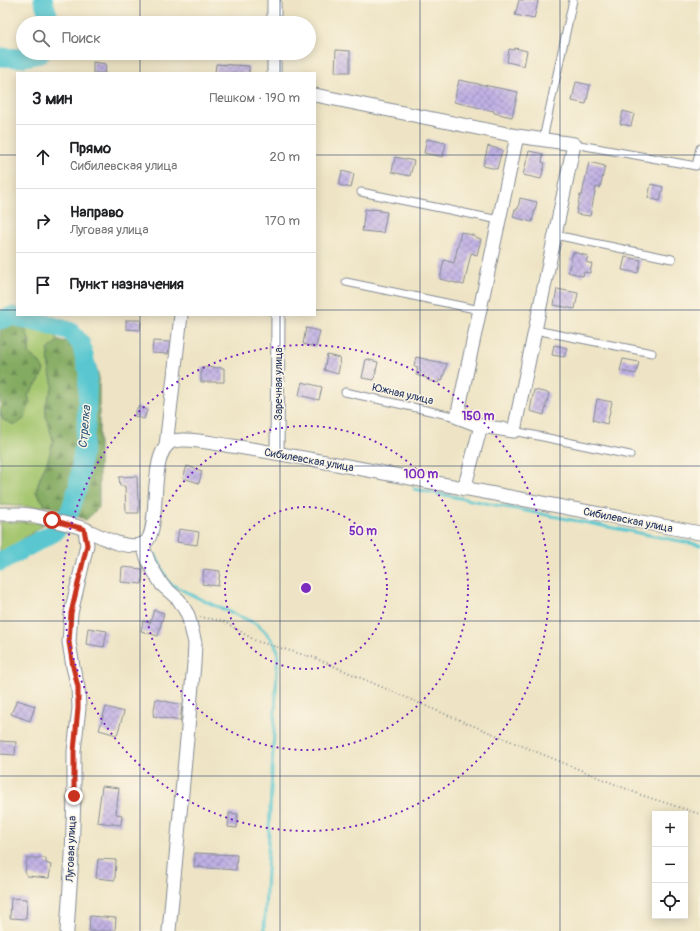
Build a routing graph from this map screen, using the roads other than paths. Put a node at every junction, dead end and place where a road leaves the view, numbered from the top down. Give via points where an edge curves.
1 (274, 0) edge
2 (573, 0) edge
3 (274, 16) edge
4 (274, 60) edge
5 (274, 72) edge
6 (316, 95) edge
7 (517, 136) junction
8 (543, 139) junction
9 (574, 144) junction
10 (700, 148) edge
11 (361, 192) dead end
12 (499, 220) junction
13 (555, 235) junction
14 (672, 259) dead end
15 (346, 282) dead end
16 (480, 310) junction
17 (181, 316) edge
18 (278, 316) edge
19 (535, 330) junction
20 (652, 353) dead end
21 (345, 392) dead end
22 (457, 417) junction
23 (481, 426) junction
24 (514, 431) junction
25 (166, 446) junction
26 (277, 453) junction
27 (630, 455) dead end
28 (464, 489) junction
29 (0, 514) edge
30 (79, 527) junction
31 (700, 533) edge
32 (142, 544) junction
33 (67, 931) edge
34 (169, 931) edge

1 - 3 street
2 - 8 lane
4 - 5 street
6 - 7 street
7 - 8 street
7 - 12 street
8 - 9 street
9 - 10 lane via 696,166
9 - 13 street
11 - 12 lane
12 - 16 street
13 - 14 lane
13 - 19 street
15 - 16 lane
16 - 22 street
17 - 25 street
18 - 26 street, Заречная улица
19 - 20 lane
19 - 24 street
21 - 22 lane, Южная улица
22 - 23 street
23 - 24 street
23 - 28 street
24 - 27 lane
25 - 26 street, Сибилевская улица via 173,441 183,440
25 - 32 street via 160,458 151,534 148,541
26 - 28 street, Сибилевская улица
28 - 31 street, Сибилевская улица
29 - 30 street via 22,514
30 - 32 street via 126,545
30 - 33 street, Луговая улица via 87,545 71,613 69,642 78,687 78,708
32 - 34 street via 162,585 179,600 188,615 195,643

